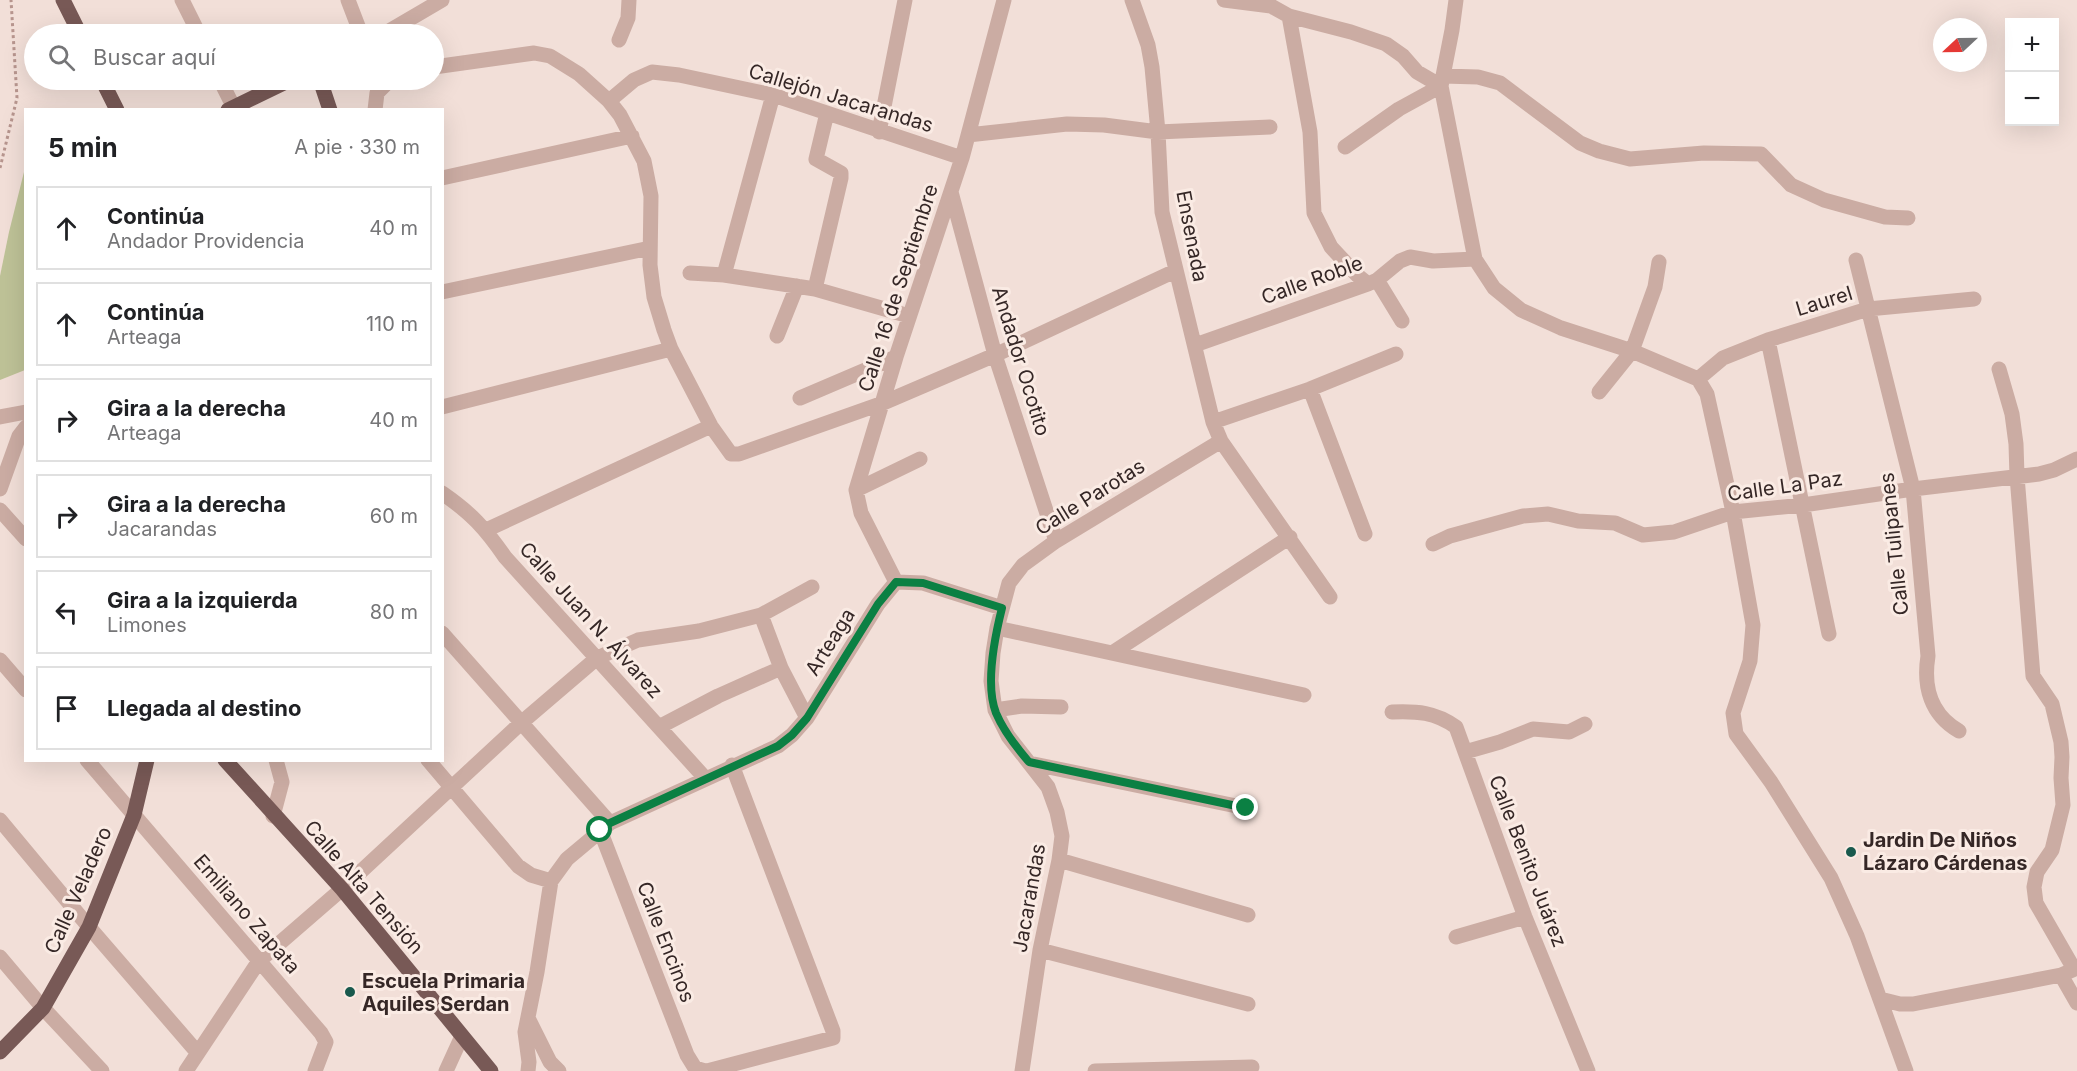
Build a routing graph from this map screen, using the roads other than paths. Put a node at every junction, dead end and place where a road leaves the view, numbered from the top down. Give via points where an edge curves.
1 (63, 0) edge
2 (182, 0) edge
3 (348, 0) edge
4 (440, 0) edge
5 (629, 0) edge
6 (905, 0) edge
7 (1004, 0) edge
8 (1132, 0) edge
9 (1224, 0) edge
10 (1456, 0) edge
11 (1290, 16) junction
12 (75, 24) edge
13 (193, 24) edge
14 (357, 24) edge
15 (401, 24) edge
16 (619, 40) dead end
17 (444, 66) edge
18 (1442, 81) junction
19 (107, 90) edge
20 (224, 90) edge
21 (269, 90) edge
22 (323, 90) edge
23 (379, 90) edge
24 (773, 95) junction
25 (609, 101) junction
26 (116, 108) edge
27 (230, 108) edge
28 (329, 108) edge
29 (375, 108) edge
30 (827, 113) junction
31 (1270, 127) dead end
32 (879, 132) junction
33 (1158, 132) junction
34 (968, 135) junction
35 (632, 136) junction
36 (1345, 147) dead end
37 (962, 159) junction
38 (444, 178) edge
39 (951, 192) junction
40 (1908, 218) dead end
41 (650, 248) junction
42 (1475, 259) junction
43 (1856, 260) dead end
44 (1659, 262) dead end
45 (1175, 271) junction
46 (690, 273) dead end
47 (724, 275) junction
48 (1372, 282) junction
49 (797, 286) junction
50 (815, 289) junction
51 (444, 292) edge
52 (1974, 299) dead end
53 (1868, 309) junction
54 (909, 316) junction
55 (1402, 321) dead end
56 (777, 336) dead end
57 (1768, 340) junction
58 (1195, 345) junction
59 (671, 349) junction
60 (1632, 351) junction
61 (1396, 354) dead end
62 (995, 355) junction
63 (896, 357) junction
64 (1999, 369) dead end
65 (1698, 379) junction
66 (1311, 389) junction
67 (1599, 392) dead end
68 (800, 398) dead end
69 (883, 403) junction
70 (444, 406) edge
71 (24, 412) edge
72 (0, 417) edge
73 (1213, 422) junction
74 (711, 426) junction
75 (23, 435) edge
76 (1221, 441) junction
77 (920, 459) dead end
78 (2077, 459) edge
79 (2017, 476) junction
80 (0, 489) edge
81 (1913, 489) junction
82 (856, 490) junction
83 (444, 494) edge
84 (1803, 505) junction
85 (0, 510) edge
86 (1733, 512) junction
87 (486, 530) junction
88 (1365, 534) dead end
89 (24, 537) edge
90 (1290, 537) junction
91 (1056, 541) junction
92 (1433, 544) dead end
93 (896, 582) junction
94 (812, 587) dead end
95 (1330, 597) dead end
96 (1002, 608) junction
97 (761, 615) junction
98 (997, 628) junction
99 (1829, 634) dead end
100 (444, 635) edge
101 (1112, 653) junction
102 (597, 658) junction
103 (0, 660) edge
104 (781, 668) junction
105 (24, 688) edge
106 (1304, 695) dead end
107 (1061, 707) dead end
108 (995, 710) junction
109 (1392, 712) dead end
110 (807, 718) junction
111 (521, 723) junction
112 (1585, 724) dead end
113 (659, 727) junction
114 (1959, 731) dead end
115 (1465, 752) junction
116 (89, 762) edge
117 (147, 762) edge
118 (227, 762) edge
119 (277, 762) edge
120 (430, 762) edge
121 (1029, 762) junction
122 (732, 765) junction
123 (705, 778) junction
124 (452, 789) junction
125 (1246, 808) dead end
126 (134, 815) junction
127 (273, 816) junction
128 (0, 820) edge
129 (605, 826) junction
130 (1059, 860) junction
131 (551, 881) junction
132 (342, 889) junction
133 (1248, 915) dead end
134 (1525, 917) junction
135 (89, 927) junction
136 (1456, 937) dead end
137 (1040, 950) junction
138 (0, 957) edge
139 (259, 961) junction
140 (2071, 971) edge
141 (1880, 999) junction
142 (2077, 1003) edge
143 (1248, 1004) dead end
144 (43, 1008) junction
145 (528, 1018) junction
146 (462, 1036) junction
147 (0, 1052) edge
148 (197, 1052) junction
149 (698, 1066) edge
150 (1251, 1067) dead end
151 (102, 1071) edge
152 (186, 1071) edge
153 (315, 1071) edge
154 (446, 1071) edge
155 (491, 1071) edge
156 (528, 1071) edge
157 (559, 1071) edge
158 (678, 1071) edge
159 (1022, 1071) edge
160 (1095, 1071) edge
161 (1588, 1071) edge
162 (1906, 1071) edge

1 - 12 main road
2 - 13 street
3 - 14 street
4 - 15 street
5 - 16 street via 628,18
6 - 32 street
7 - 34 street, Calle 16 de Septiembre
8 - 33 street, Ensenada via 1150,56
9 - 11 street via 1271,6
10 - 18 street
11 - 18 street via 1386,44 1426,79
11 - 48 street via 1310,132 1314,213 1331,247 1357,275
17 - 25 street via 534,52 550,56 579,74
18 - 36 street
18 - 40 street via 1478,77 1500,83 1580,143 1599,151 1630,159 1704,153 1761,154 1791,185 1824,200 1885,217
18 - 42 street
19 - 26 main road
20 - 27 street
21 - 27 main road
22 - 28 main road
23 - 29 street
24 - 25 street, Callejón Jacarandas via 652,72 634,80
24 - 30 street, Callejón Jacarandas
24 - 47 street
25 - 35 street
30 - 32 street, Callejón Jacarandas
30 - 50 street via 816,159 838,170 841,178
31 - 33 street
32 - 37 street, Callejón Jacarandas
33 - 34 street via 1067,124
33 - 45 street, Ensenada via 1162,212
34 - 37 street, Calle 16 de Septiembre
35 - 38 street
35 - 41 street via 644,161 651,196
37 - 39 street, Calle 16 de Septiembre
39 - 54 street, Calle 16 de Septiembre
39 - 62 street, Andador Ocotito
41 - 51 street
41 - 59 street via 654,297
42 - 48 street, Calle Roble via 1433,261 1410,257
42 - 60 street via 1494,288 1521,310 1561,328
43 - 53 street, Calle Tulipanes
44 - 60 street via 1655,287
45 - 58 street, Ensenada
45 - 62 street
46 - 47 street
47 - 49 street
48 - 55 street
48 - 58 street, Calle Roble
49 - 50 street
49 - 56 street
50 - 54 street
52 - 53 street, Laurel
53 - 57 street, Laurel
53 - 81 street, Calle Tulipanes
54 - 63 street, Calle 16 de Septiembre
57 - 65 street, Laurel via 1723,358
57 - 84 street
58 - 73 street, Ensenada
59 - 70 street
59 - 74 street
60 - 65 street
60 - 67 street
61 - 66 street
62 - 69 street
62 - 91 street, Andador Ocotito
63 - 68 street
63 - 69 street, Calle 16 de Septiembre
64 - 79 street via 2012,414
65 - 86 street via 1707,394
66 - 73 street
66 - 88 street
69 - 74 street via 739,454 731,454
69 - 82 street, Calle 16 de Septiembre
71 - 72 street
73 - 76 street, Ensenada
74 - 87 street
75 - 80 street
76 - 90 street, Ensenada
76 - 91 street, Calle Parotas
77 - 82 street
78 - 79 street, Calle La Paz via 2054,470
79 - 81 street, Calle La Paz
79 - 140 street via 2033,676 2052,704 2061,742 2063,805 2052,850 2037,872 2034,886 2036,903
81 - 84 street, Calle La Paz
81 - 114 street, Calle Tulipanes via 1928,656 1925,674 1930,698 1949,725
82 - 93 street via 861,513
83 - 87 street, Calle Juan N. Álvarez
84 - 86 street, Calle La Paz
84 - 99 street
85 - 89 street
86 - 92 street, Calle La Paz via 1674,532 1643,535 1615,523 1578,521 1548,513 1523,516
86 - 141 street via 1753,625 1750,662 1734,713 1736,734 1831,878
87 - 102 street, Calle Juan N. Álvarez via 505,557
90 - 95 street, Ensenada
90 - 101 street
91 - 96 street, Calle Parotas via 1023,565 1009,584
93 - 96 street via 923,583
93 - 110 street, Arteaga via 878,604
94 - 97 street
96 - 98 street, Jacarandas
97 - 102 street via 699,632 638,640
97 - 104 street
98 - 101 street
98 - 108 street, Jacarandas via 991,681
100 - 111 street
101 - 106 street
102 - 111 street
102 - 113 street, Calle Juan N. Álvarez
103 - 105 street
104 - 110 street
104 - 113 street
107 - 108 street
108 - 121 street, Jacarandas via 1008,736
109 - 115 street, Calle Benito Juárez via 1425,712 1446,720 1456,727
110 - 122 street, Arteaga via 778,746
111 - 124 street
111 - 129 street
112 - 115 street via 1569,732 1533,729
113 - 123 street, Calle Juan N. Álvarez
115 - 134 street, Calle Benito Juárez
116 - 126 street, Emiliano Zapata
117 - 126 main road, Calle Veladero
118 - 127 main road, Calle Alta Tensión
119 - 127 street via 282,782
120 - 124 street
121 - 125 street
121 - 130 street, Jacarandas via 1048,787 1057,812 1062,836
122 - 123 street, Arteaga
122 - 149 street via 833,1038
123 - 129 street, Arteaga
124 - 131 street via 518,866
124 - 132 street
126 - 135 main road, Calle Veladero
126 - 139 street, Emiliano Zapata
127 - 132 main road, Calle Alta Tensión
128 - 135 street
129 - 131 street, Arteaga via 567,859
129 - 149 street, Calle Encinos
130 - 133 street
130 - 137 street, Jacarandas
131 - 145 street
132 - 139 street
132 - 146 main road, Calle Alta Tensión
134 - 136 street
134 - 161 street, Calle Benito Juárez
135 - 144 main road, Calle Veladero
135 - 148 street
137 - 143 street
137 - 159 street, Jacarandas
138 - 144 street
139 - 148 street
139 - 153 street, Emiliano Zapata via 326,1042
140 - 141 street via 1913,1004
140 - 142 street
141 - 162 street
144 - 147 main road, Calle Veladero
144 - 151 street
145 - 156 street
145 - 157 street via 550,1062
146 - 154 street
146 - 155 main road, Calle Alta Tensión
148 - 152 street
149 - 158 street
150 - 160 street

